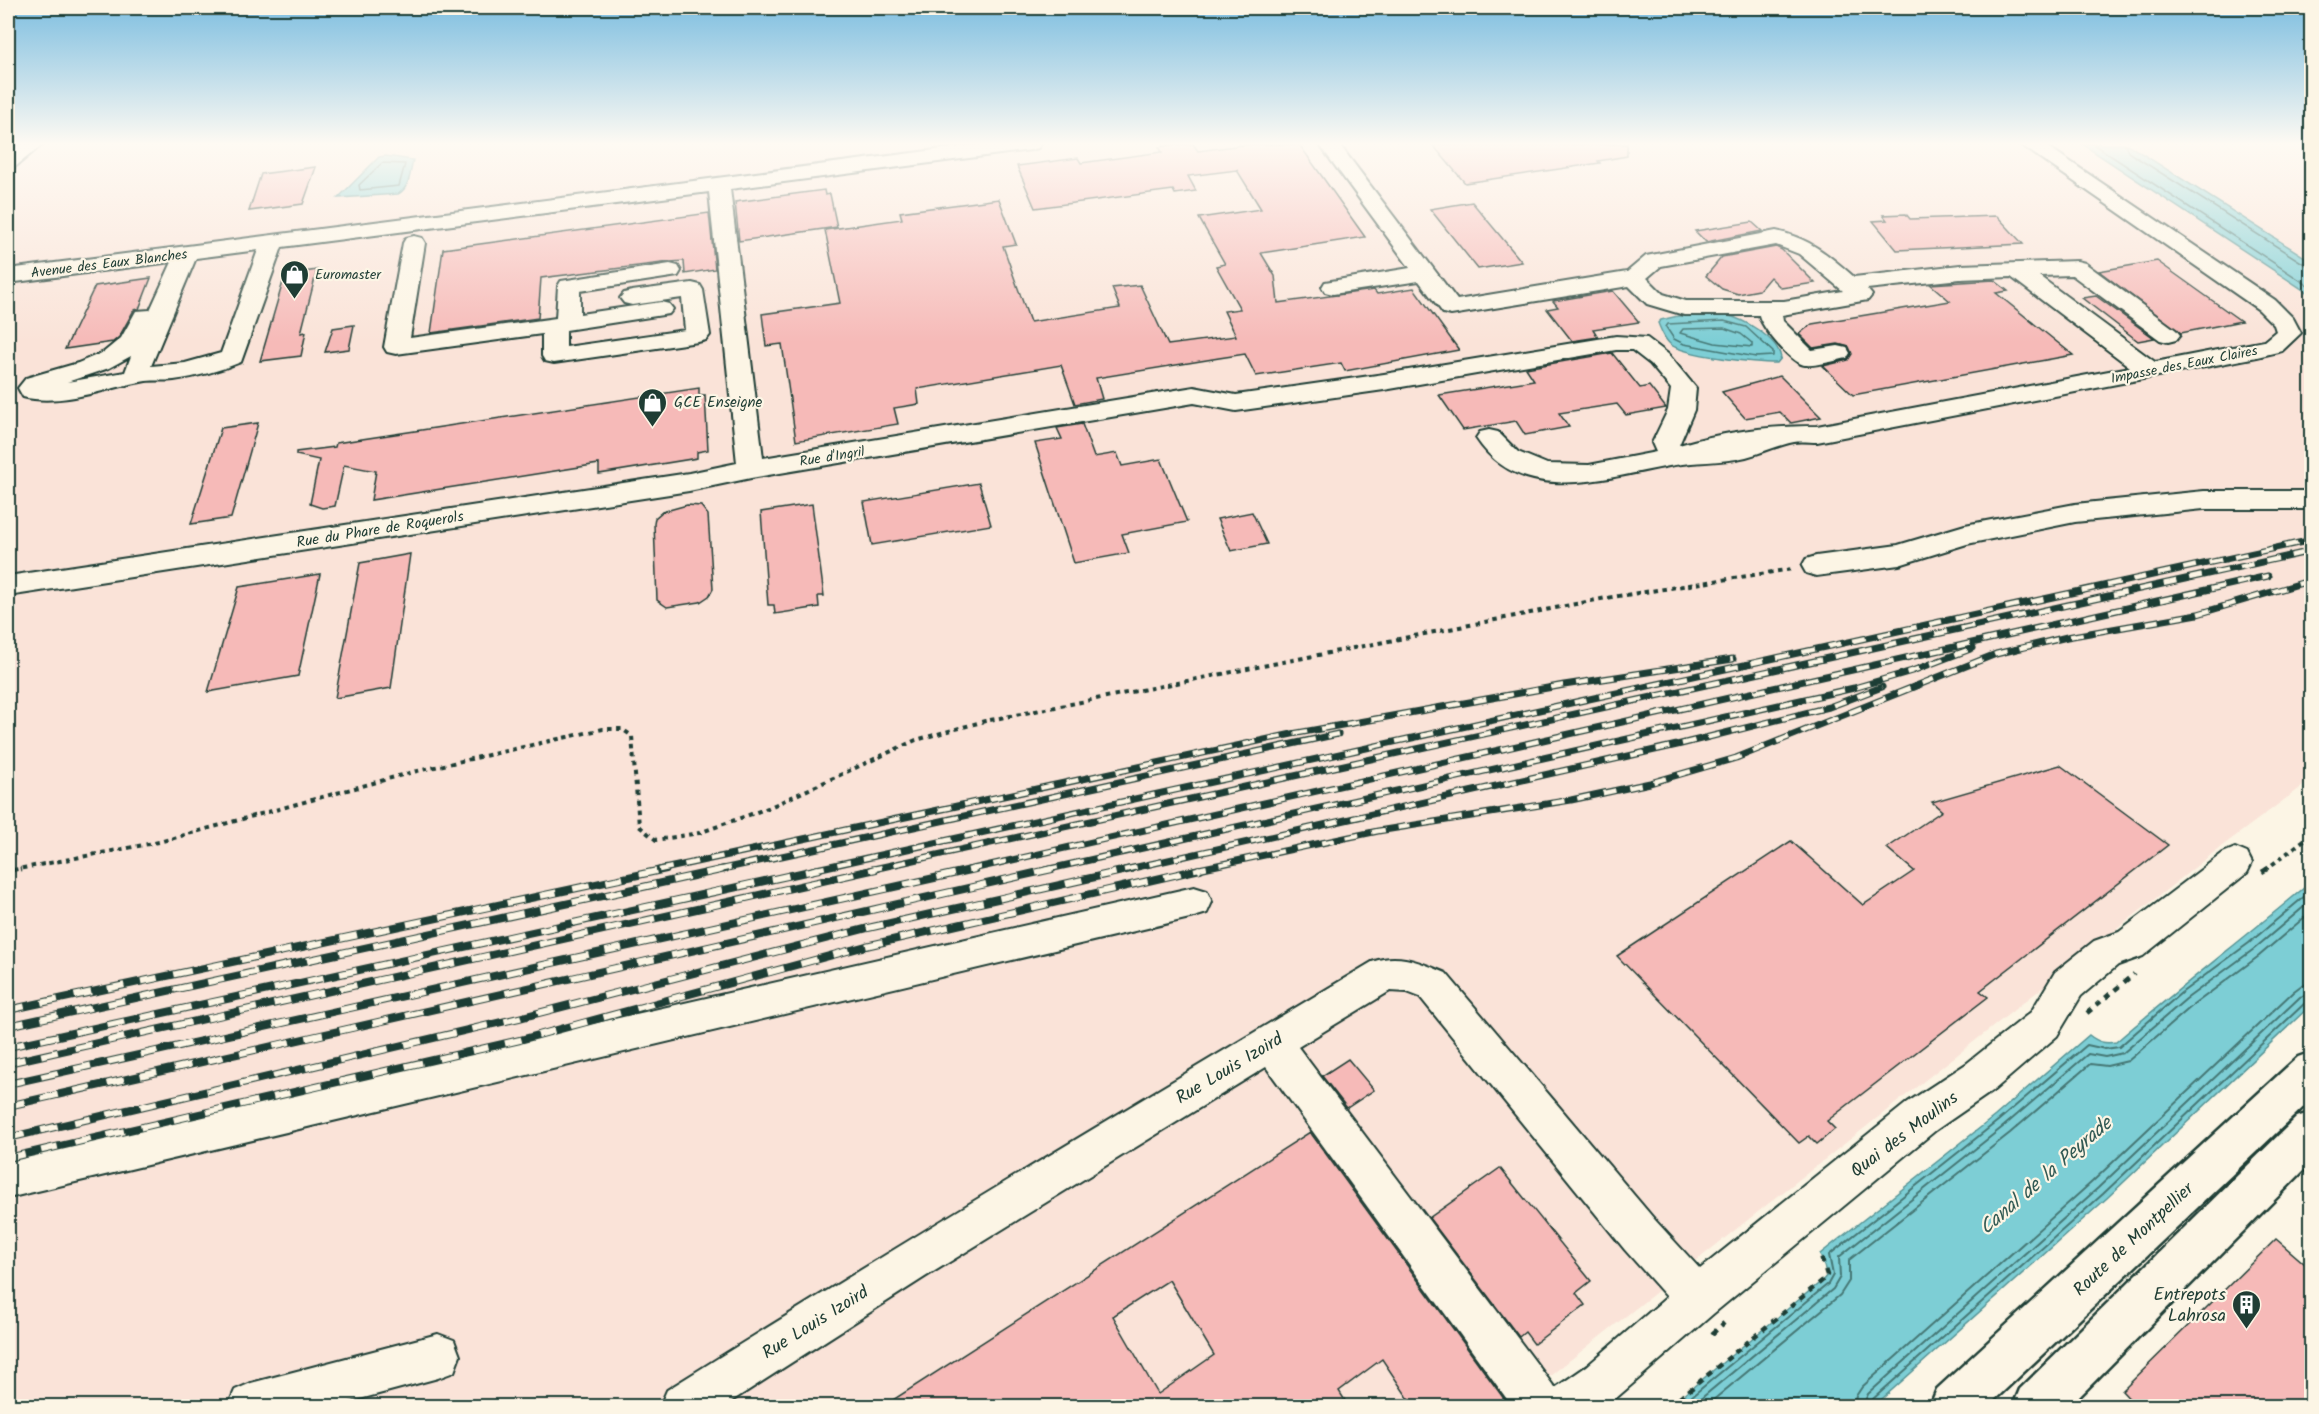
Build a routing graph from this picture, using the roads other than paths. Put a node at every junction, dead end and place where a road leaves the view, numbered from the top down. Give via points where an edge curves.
1 (589, 210) edge
2 (722, 210) edge
3 (1378, 210) edge
4 (2127, 210) edge
5 (416, 233) junction
6 (272, 243) junction
7 (187, 254) junction
8 (2016, 270) junction
9 (670, 271) dead end
10 (1425, 273) junction
11 (8, 276) edge
12 (176, 278) junction
13 (1634, 278) junction
14 (1849, 284) junction
15 (1333, 287) dead end
16 (2128, 305) junction
17 (1769, 308) junction
18 (2077, 315) junction
19 (564, 318) junction
20 (2285, 323) junction
21 (2312, 327) edge
22 (2168, 335) dead end
23 (1839, 353) dead end
24 (2151, 371) junction
25 (145, 374) junction
26 (1489, 438) dead end
27 (1671, 457) junction
28 (751, 469) junction
29 (2312, 500) edge
30 (1815, 566) road end
31 (8, 586) edge
32 (2235, 863) dead end
33 (1194, 902) dead end
34 (1270, 1043) junction
35 (2312, 1071) edge
36 (2312, 1132) edge
37 (8, 1178) edge
38 (1698, 1299) junction
39 (438, 1356) dead end
40 (251, 1407) edge
41 (683, 1407) edge
42 (1540, 1407) edge
43 (1569, 1407) edge
44 (1954, 1407) edge
45 (2037, 1407) edge

1 - 5 street, Avenue des Eaux Blanches
2 - 28 street
3 - 10 street
4 - 20 street via 2267,305
5 - 6 street, Avenue des Eaux Blanches
5 - 19 street via 396,347
6 - 7 street, Avenue des Eaux Blanches
6 - 25 street via 232,357 204,368
7 - 11 street, Avenue des Eaux Blanches
7 - 12 street
8 - 14 street
8 - 16 street via 2077,268
8 - 18 street
9 - 19 street via 569,286
10 - 13 street via 1451,308
10 - 15 street
12 - 25 street via 137,372
12 - 25 street via 154,293 131,342 119,352 30,388 32,392 45,392
13 - 14 street via 1654,261 1776,238 1803,246
13 - 17 street via 1655,298 1684,308
14 - 17 street via 1860,295
16 - 18 street
16 - 22 street
17 - 23 street via 1772,322 1806,358
18 - 24 street
19 - 19 street via 554,356 698,335 692,290
20 - 21 street
20 - 24 street, Impasse des Eaux Claires via 2289,333 2273,346
24 - 27 street, Impasse des Eaux Claires via 1817,434 1763,434 1692,448
26 - 27 street, Impasse des Eaux Claires via 1508,458 1560,475 1618,469
27 - 28 street, Rue d'Ingril via 1665,443 1681,410 1684,388 1659,359 1638,343 1616,343 1236,403 1194,395
28 - 31 street, Rue du Phare de Roquerols via 688,482
29 - 30 street via 2204,500 2074,513 1965,535 1899,555
32 - 38 street, Quai des Moulins via 2130,945 2107,952 2068,984 2044,1024 1980,1077 1922,1116
33 - 37 street
34 - 38 street, Rue Louis Izoird via 1385,974 1408,975 1433,985 1640,1235
34 - 41 street, Rue Louis Izoird via 910,1262
34 - 42 street
35 - 44 main road, Route de Montpellier
36 - 45 main road
38 - 43 street, Quai des Moulins
39 - 40 street

